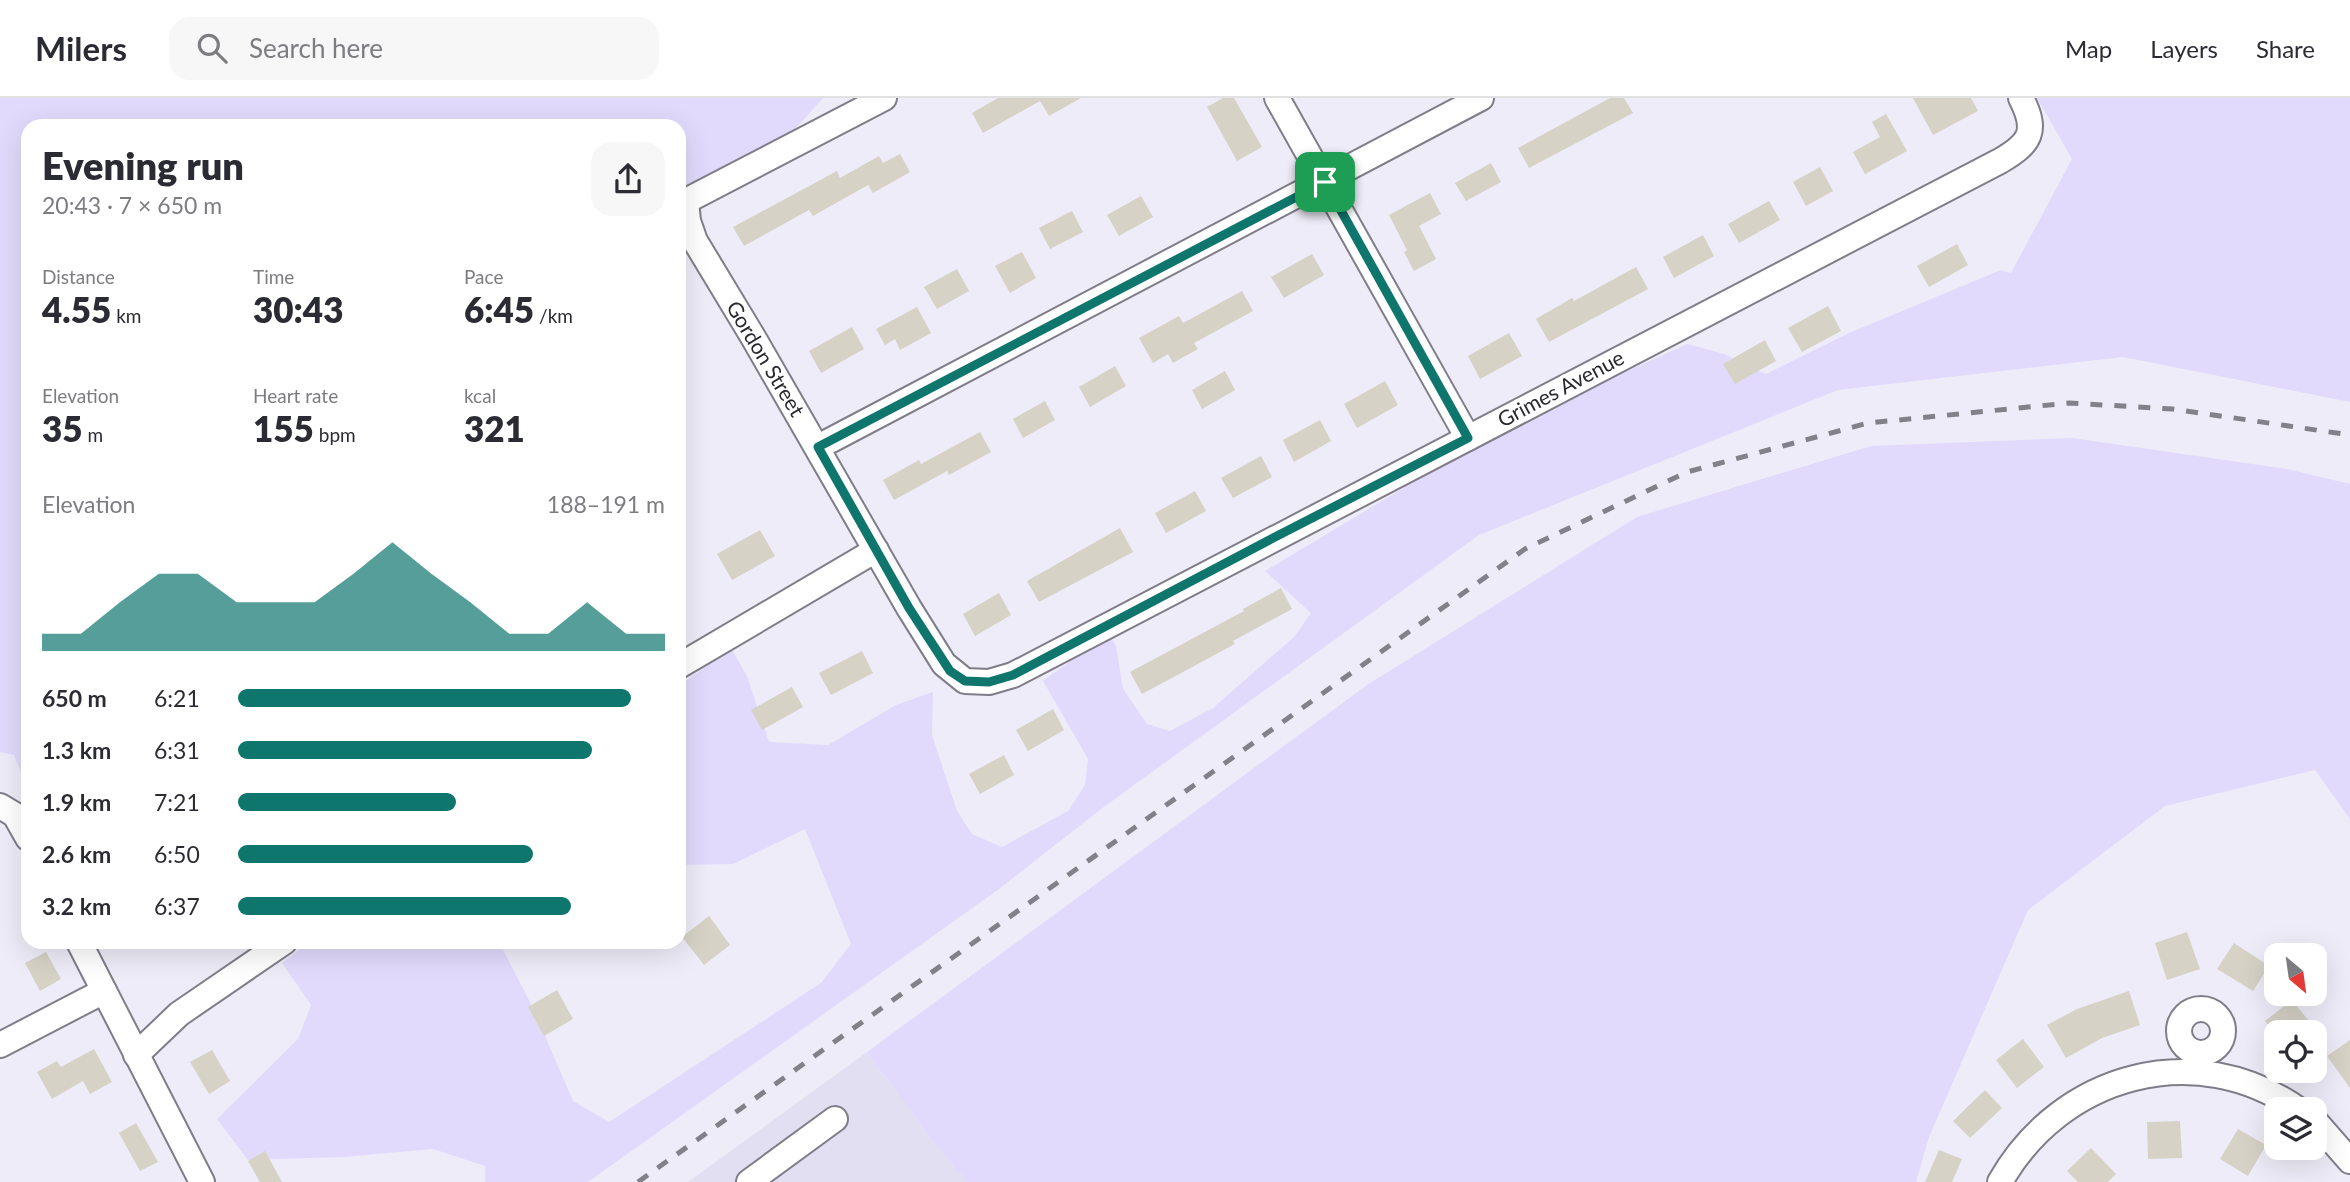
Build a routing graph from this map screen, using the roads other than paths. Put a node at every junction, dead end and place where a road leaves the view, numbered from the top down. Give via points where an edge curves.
1 (884, 98) edge
2 (1277, 98) edge
3 (1481, 98) edge
4 (2021, 98) edge
5 (841, 108) edge
6 (1325, 182) junction
7 (686, 215) edge
8 (686, 221) edge
9 (1468, 438) junction
10 (818, 447) junction
11 (876, 550) junction
12 (686, 662) edge
13 (0, 806) edge
14 (21, 826) edge
15 (83, 949) edge
16 (274, 949) edge
17 (104, 991) junction
18 (0, 1045) edge
19 (136, 1055) junction
20 (2281, 1097) edge
21 (835, 1119) dead end
22 (2327, 1135) edge
23 (2350, 1161) edge
24 (202, 1182) edge
25 (749, 1182) edge
26 (2000, 1182) edge

1 - 5 street
2 - 6 street
3 - 6 street
4 - 9 street, Grimes Avenue via 2032,128 2019,150
5 - 7 street
6 - 9 street
6 - 10 street
8 - 10 street, Gordon Street
9 - 11 street, Grimes Avenue via 1013,675 989,682 965,681 950,671
10 - 11 street, Gordon Street
11 - 12 street
13 - 14 street
15 - 17 street
16 - 19 street via 179,1014
17 - 18 street
17 - 19 street
19 - 24 street
20 - 26 street via 2219,1076 2199,1063 2144,1075 2099,1089 2061,1112 2026,1143
21 - 25 street
22 - 23 street

